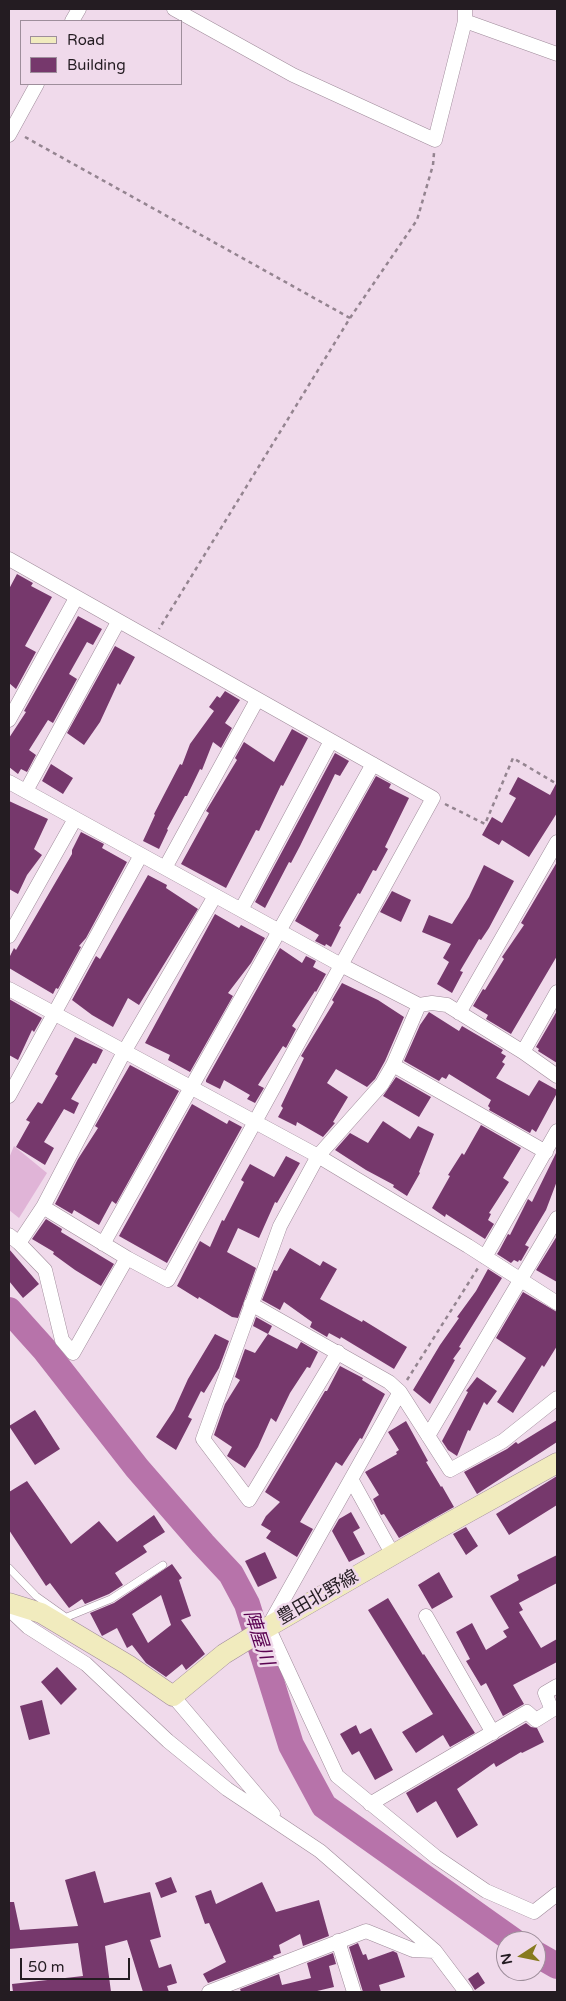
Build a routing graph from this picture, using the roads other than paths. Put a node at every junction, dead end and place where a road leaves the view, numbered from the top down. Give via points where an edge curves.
1 (79, 9) edge
2 (174, 9) edge
3 (465, 15) edge
4 (73, 20) edge
5 (557, 54) edge
6 (37, 85) edge
7 (10, 132) edge
8 (9, 559) edge
9 (76, 598) junction
10 (118, 622) junction
11 (257, 700) junction
12 (9, 720) edge
13 (331, 741) junction
14 (373, 764) junction
15 (9, 782) edge
16 (26, 791) junction
17 (75, 819) junction
18 (557, 842) edge
19 (141, 855) junction
20 (165, 868) junction
21 (215, 896) junction
22 (241, 910) junction
23 (278, 931) junction
24 (9, 936) edge
25 (341, 965) junction
26 (9, 989) edge
27 (557, 992) edge
28 (419, 1005) junction
29 (459, 1013) junction
30 (54, 1014) junction
31 (124, 1052) junction
32 (523, 1052) junction
33 (393, 1065) junction
34 (557, 1076) edge
35 (191, 1088) junction
36 (9, 1096) edge
37 (254, 1122) junction
38 (557, 1131) edge
39 (546, 1152) junction
40 (318, 1156) junction
41 (43, 1207) junction
42 (557, 1218) edge
43 (14, 1239) edge
44 (103, 1244) junction
45 (485, 1257) junction
46 (127, 1258) junction
47 (521, 1280) junction
48 (557, 1303) edge
49 (251, 1304) junction
50 (338, 1352) junction
51 (400, 1392) junction
52 (557, 1399) edge
53 (428, 1436) junction
54 (557, 1463) edge
55 (351, 1479) junction
56 (393, 1555) junction
57 (163, 1565) dead end
58 (9, 1568) edge
59 (9, 1603) edge
60 (9, 1609) edge
61 (426, 1616) dead end
62 (67, 1617) junction
63 (74, 1622) dead end
64 (81, 1627) dead end
65 (268, 1627) junction
66 (119, 1660) junction
67 (557, 1686) edge
68 (173, 1696) junction
69 (492, 1733) junction
70 (370, 1804) junction
71 (283, 1826) junction
72 (557, 1894) edge
73 (338, 1941) junction
74 (435, 1951) junction
75 (209, 1992) edge
76 (354, 1992) edge
77 (466, 1992) edge

1 - 4 street
2 - 3 street via 293,75 435,140
3 - 5 street
6 - 7 street
8 - 9 street
9 - 10 street
9 - 12 street
10 - 11 street via 154,639
10 - 16 street
11 - 13 street
11 - 20 street
13 - 14 street
13 - 22 street
14 - 23 street
14 - 25 street via 433,798
15 - 16 street
16 - 17 street
17 - 19 street
17 - 24 street
18 - 29 street
19 - 20 street
19 - 30 street
20 - 21 street
21 - 22 street
21 - 31 street
22 - 23 street
23 - 25 street
23 - 35 street
25 - 28 street
25 - 37 street
26 - 30 street
27 - 32 street
28 - 29 street via 447,1005
28 - 33 street
29 - 32 street
30 - 31 street
30 - 36 street
31 - 35 street
31 - 41 street
32 - 34 street
33 - 39 street
33 - 40 street via 382,1084
35 - 37 street
35 - 44 street
37 - 40 street
37 - 46 street via 168,1280
38 - 39 street
39 - 45 street
40 - 45 street
40 - 49 street via 280,1226
41 - 43 street
41 - 44 street
42 - 47 street
43 - 46 street via 45,1270 62,1340 73,1352
44 - 46 street
45 - 47 street
47 - 48 street
47 - 53 street
49 - 50 street
49 - 50 street via 203,1439 249,1500
50 - 51 street
51 - 53 street
51 - 55 street
52 - 53 street via 502,1441 450,1470
54 - 56 main road, 豊田北野線
55 - 56 street
55 - 65 street
56 - 65 main road, 豊田北野線
57 - 62 lane via 111,1599
58 - 62 lane via 36,1596
59 - 66 main road via 42,1613
60 - 71 street via 28,1627 86,1664 168,1741 227,1789
61 - 69 street
62 - 63 lane
64 - 66 lane via 117,1652
65 - 68 main road, 豊田北野線 via 224,1654
65 - 70 street via 337,1776
66 - 68 main road
67 - 69 street via 545,1693 552,1710 536,1720 527,1712
68 - 71 street
69 - 70 street
70 - 72 street via 436,1858 486,1891 534,1912
71 - 74 street via 320,1851
73 - 74 street via 366,1931 413,1950
73 - 75 street
73 - 76 street
74 - 77 street

